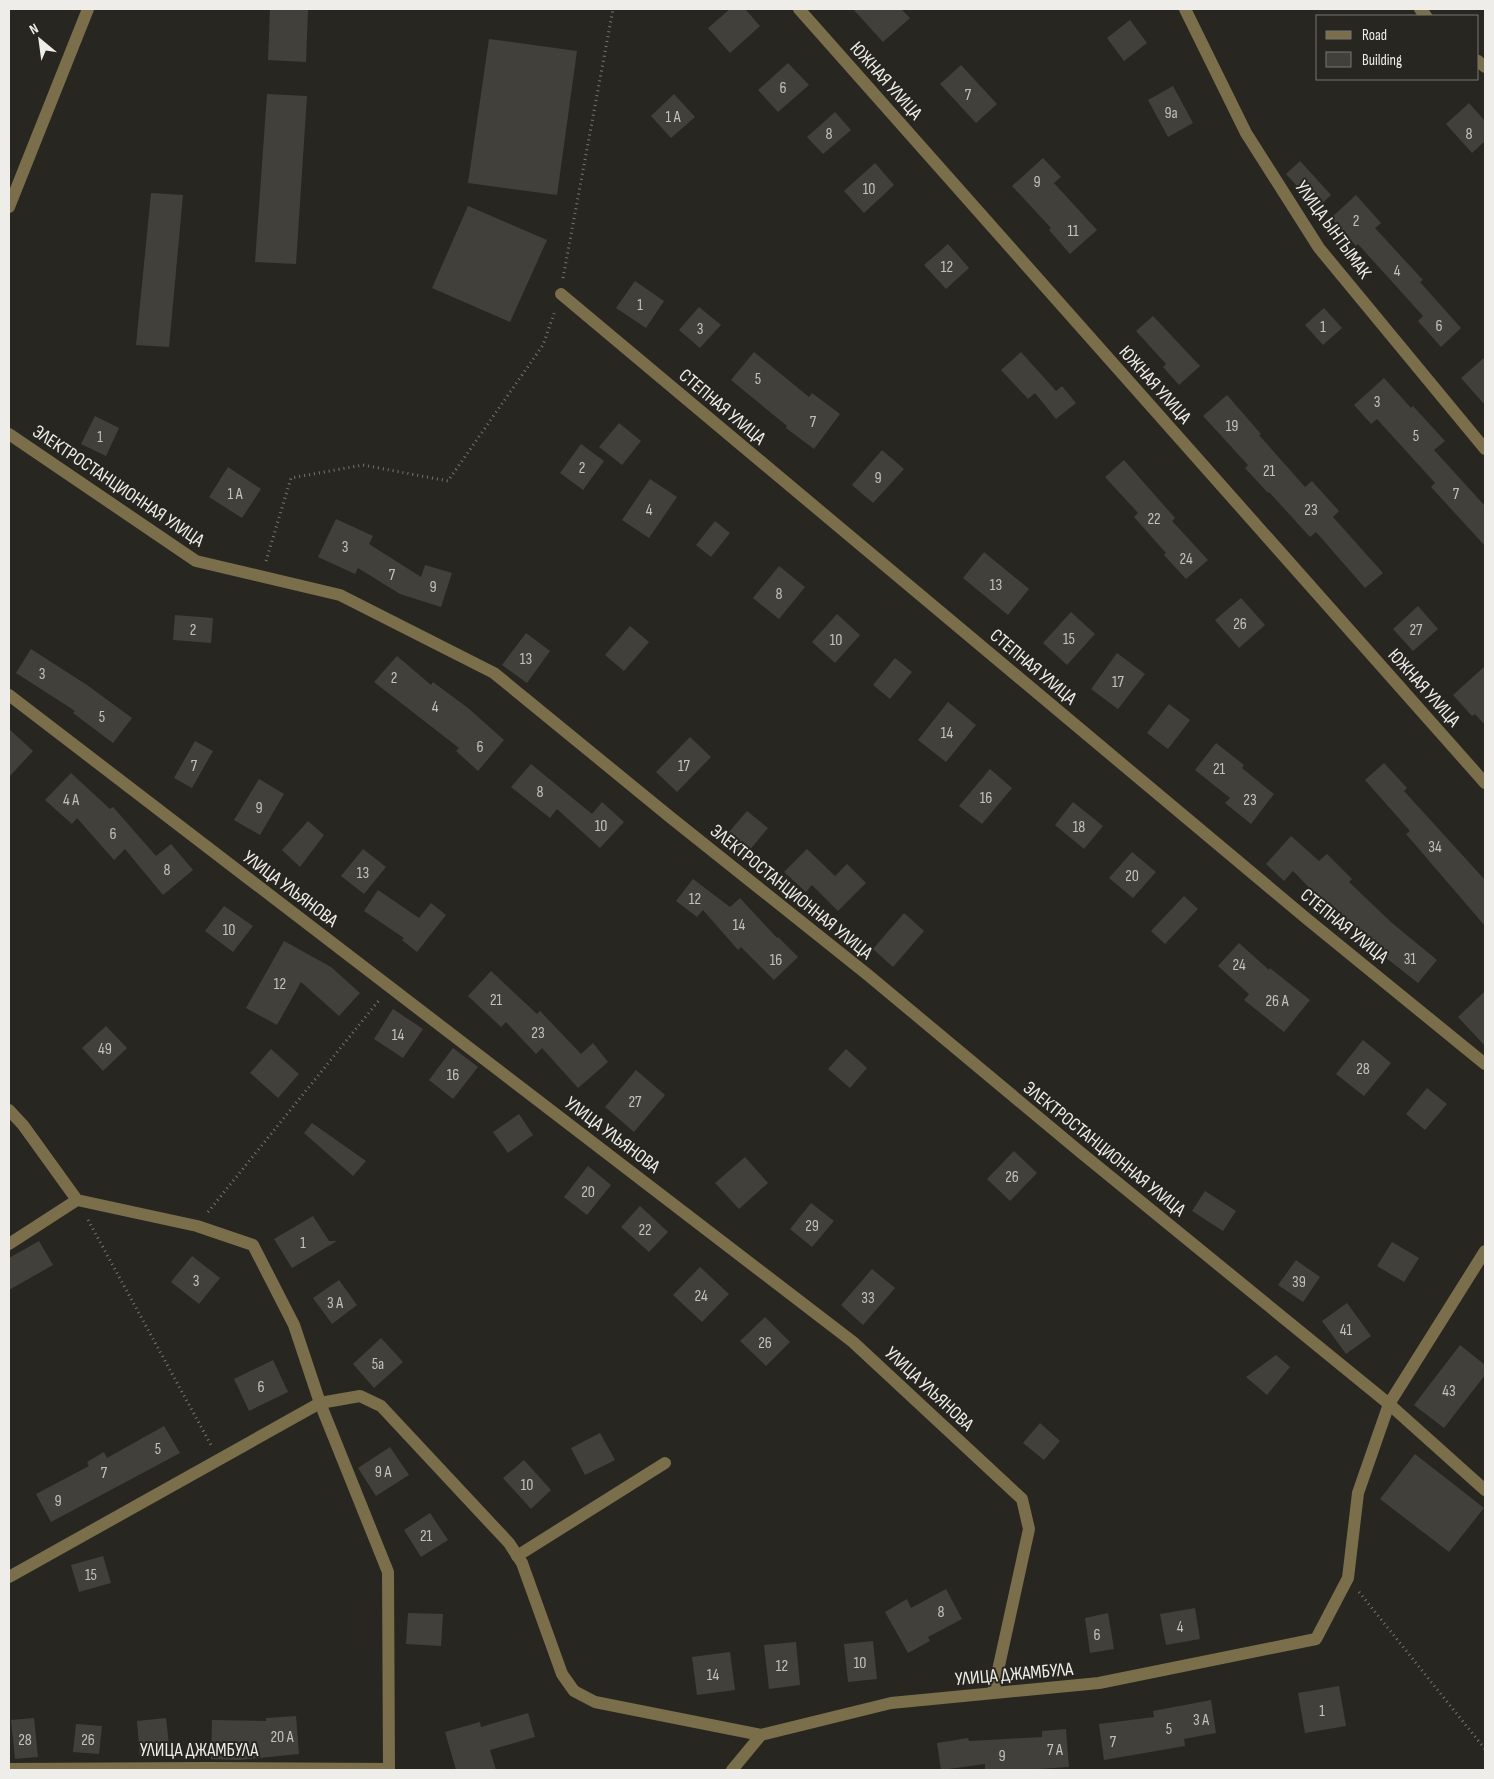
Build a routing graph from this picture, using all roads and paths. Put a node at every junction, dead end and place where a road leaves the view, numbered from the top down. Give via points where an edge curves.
1 (88, 9) edge
2 (613, 9) edge
3 (799, 9) edge
4 (1185, 9) edge
5 (9, 207) edge
6 (561, 294) junction
7 (9, 434) edge
8 (1485, 450) edge
9 (261, 576) junction
10 (9, 695) edge
11 (1485, 783) edge
12 (390, 987) junction
13 (1485, 1064) edge
14 (9, 1110) edge
15 (77, 1200) junction
16 (197, 1226) junction
17 (9, 1244) edge
18 (1485, 1251) edge
19 (320, 1403) junction
20 (1389, 1404) junction
21 (219, 1460) junction
22 (665, 1463) dead end
23 (1485, 1490) edge
24 (518, 1556) junction
25 (9, 1577) edge
26 (1348, 1578) junction
27 (993, 1693) junction
28 (761, 1735) junction
29 (1485, 1749) edge
30 (9, 1769) edge
31 (389, 1770) edge
32 (732, 1770) edge

1 - 5 street
2 - 6 path
3 - 11 street, ЮЖНАЯ УЛИЦА
4 - 8 street, УЛИЦА ЫНТЫМАК via 1246,133 1319,248
6 - 9 path via 543,345 448,481 364,465 291,478
6 - 13 street, СТЕПНАЯ УЛИЦА via 1307,919
7 - 9 street, ЭЛЕКТРОСТАНЦИОННАЯ УЛИЦА via 196,561
9 - 20 street, ЭЛЕКТРОСТАНЦИОННАЯ УЛИЦА via 340,595 494,673 868,975
10 - 12 street, УЛИЦА УЛЬЯНОВА
12 - 16 path
12 - 27 street, УЛИЦА УЛЬЯНОВА via 853,1342 1022,1498 1029,1529
14 - 15 street
15 - 16 street
15 - 17 street
15 - 21 path
16 - 19 street via 253,1245 294,1325
18 - 20 street
19 - 21 street
19 - 24 street via 360,1396 382,1406
19 - 31 street via 388,1572
20 - 23 street, ЭЛЕКТРОСТАНЦИОННАЯ УЛИЦА
20 - 26 street via 1358,1493
21 - 25 street
22 - 24 street
24 - 28 street via 562,1674 574,1691 595,1702
26 - 27 street, УЛИЦА ДЖАМБУЛА via 1316,1639 1099,1684
26 - 29 path
27 - 28 street, УЛИЦА ДЖАМБУЛА via 891,1703
28 - 32 street
30 - 31 street, УЛИЦА ДЖАМБУЛА

